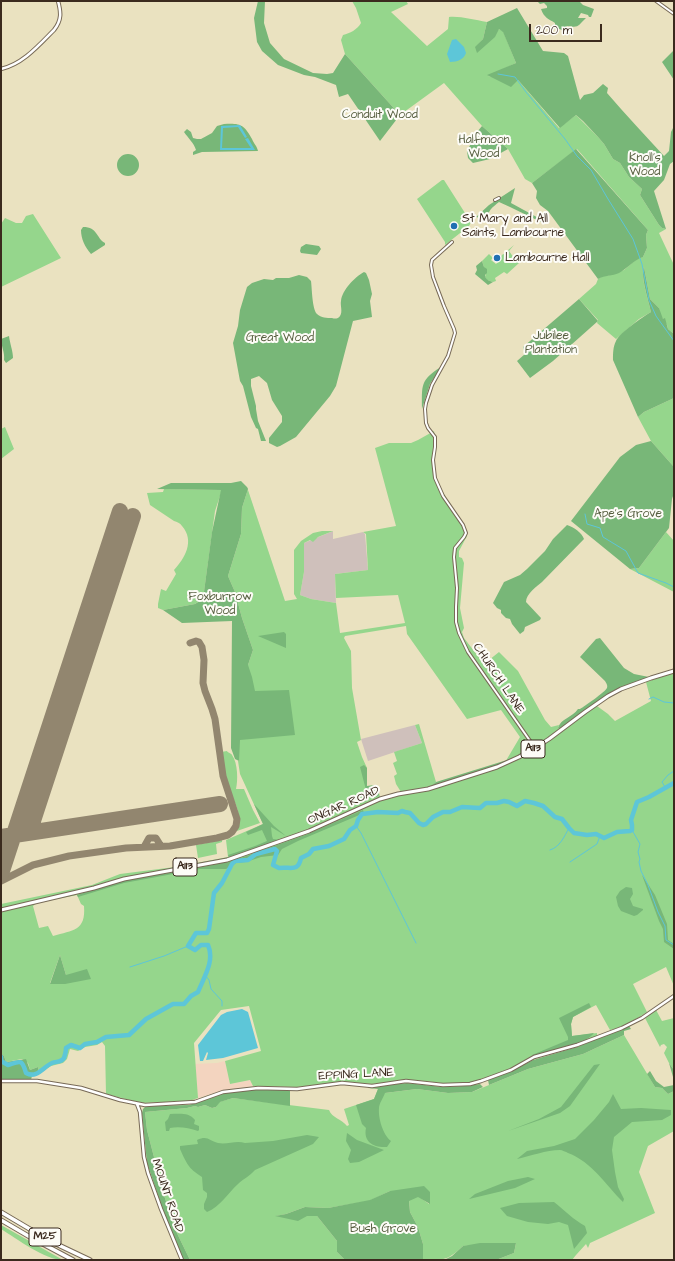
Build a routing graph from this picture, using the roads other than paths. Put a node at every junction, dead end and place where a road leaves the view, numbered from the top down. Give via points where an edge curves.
1 (58, 1) edge
2 (656, 1) edge
3 (674, 14) edge
4 (1, 69) edge
5 (499, 198) dead end
6 (495, 200) dead end
7 (452, 242) dead end
8 (674, 671) edge
9 (535, 748) junction
10 (1, 910) edge
11 (674, 996) edge
12 (1, 1081) edge
13 (136, 1104) junction
14 (145, 1105) junction
15 (140, 1112) junction
16 (1, 1212) edge
17 (1, 1220) edge
18 (73, 1260) edge
19 (90, 1260) edge
20 (182, 1260) edge

1 - 4 street via 60,18 54,30 22,60
2 - 3 street
5 - 6 street
7 - 9 street, CHURCH LANE via 432,260 431,265 433,277 455,334 448,356 432,385 425,409 426,422 434,437 435,478 466,533 455,548 456,622 468,652
8 - 9 main road, ONGAR ROAD / A113 via 608,696
9 - 10 main road, ONGAR ROAD / A113 via 504,764 475,774 428,789 380,799 309,831 227,860 124,879
11 - 14 street, EPPING LANE via 622,1028 577,1045 534,1057 511,1070 477,1082 443,1085 406,1081 372,1086 342,1083 297,1089 258,1088 223,1092 195,1102
12 - 13 street, EPPING LANE via 37,1081 81,1088
13 - 14 street, EPPING LANE
13 - 15 street, MOUNT ROAD
14 - 15 street
15 - 20 street, MOUNT ROAD via 148,1173
16 - 19 highway, M25
17 - 18 highway, M25

